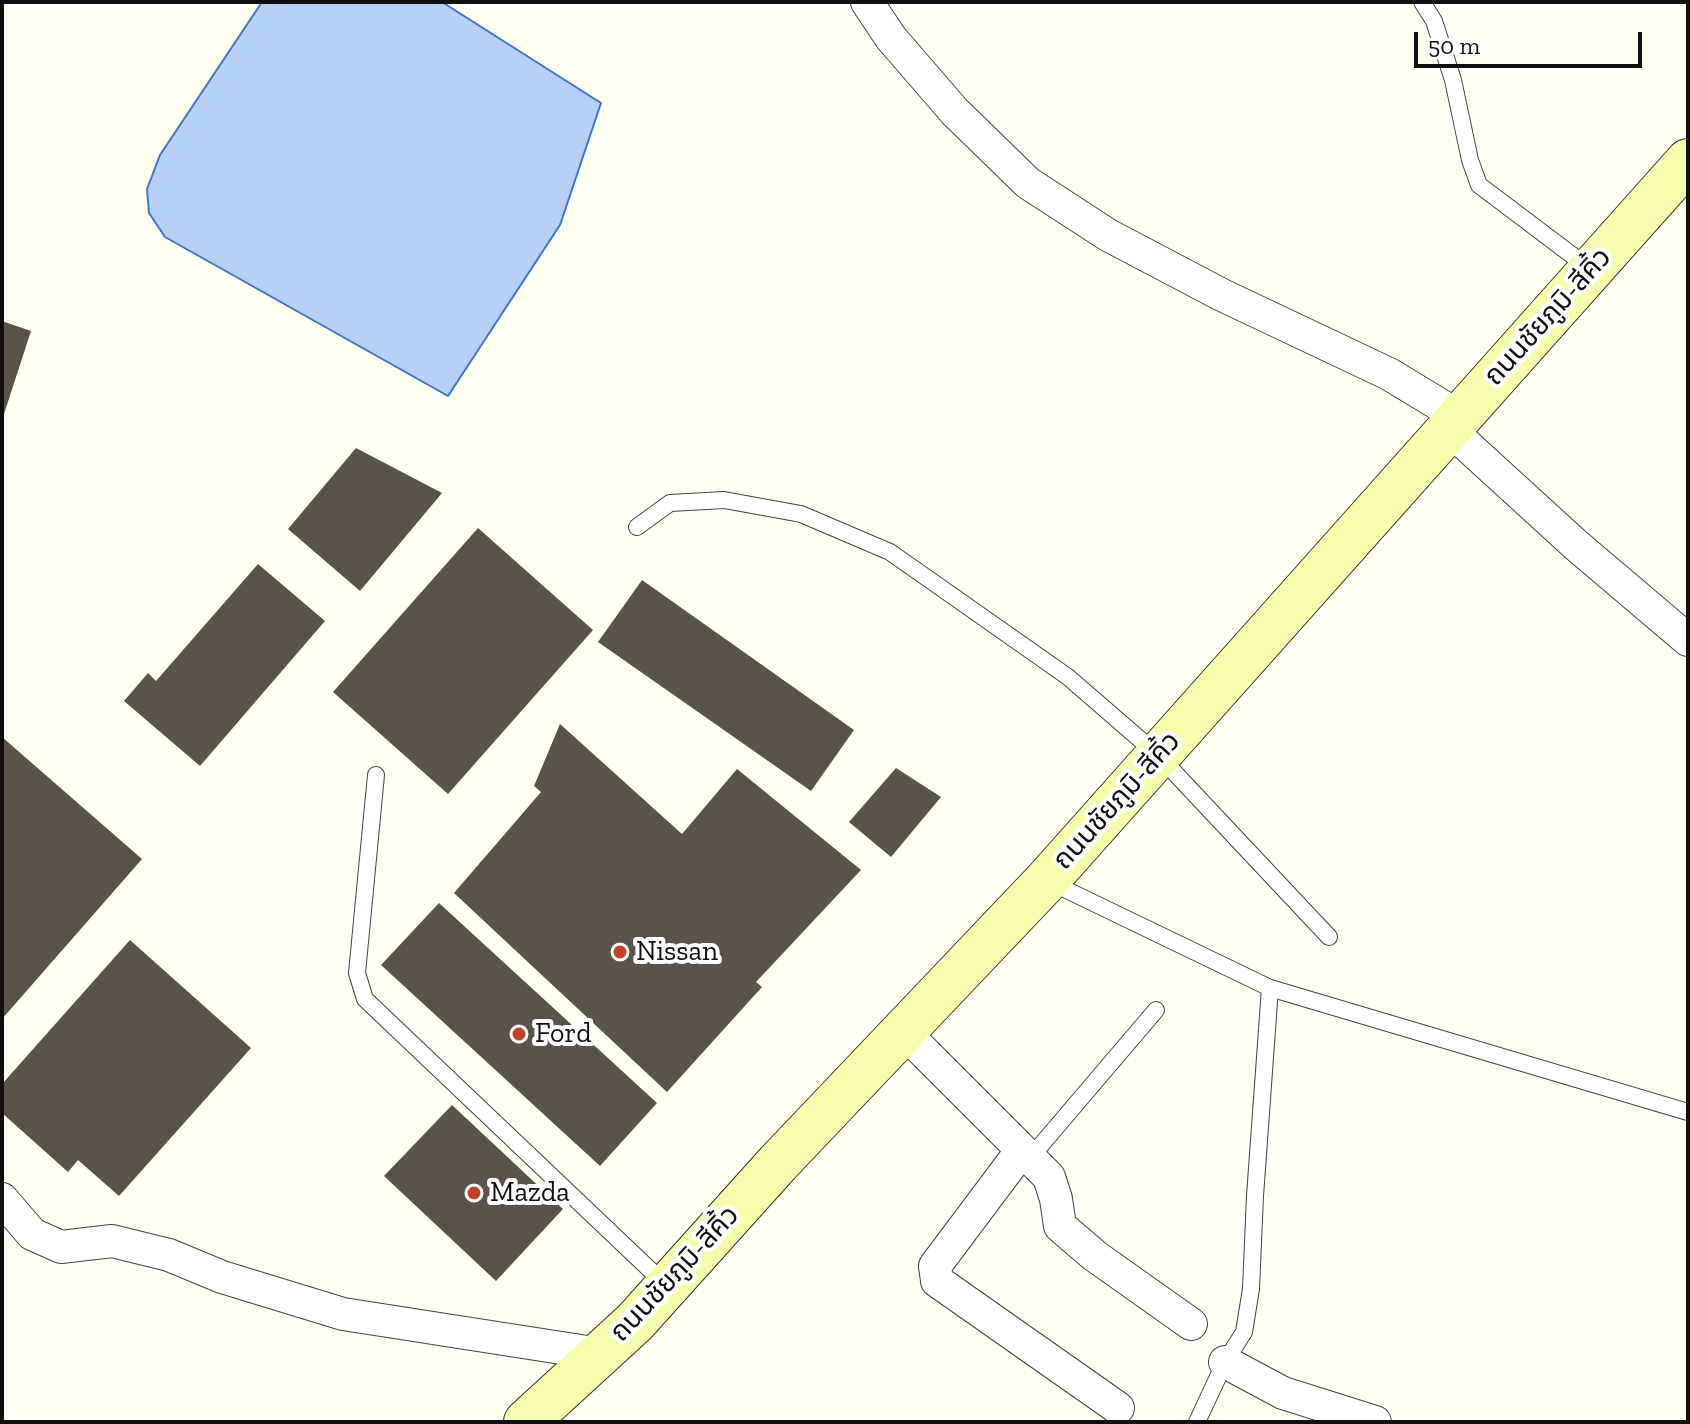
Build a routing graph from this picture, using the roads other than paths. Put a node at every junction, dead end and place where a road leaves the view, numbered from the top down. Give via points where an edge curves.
1 (867, 2) edge
2 (1422, 2) edge
3 (1688, 161) edge
4 (1591, 269) junction
5 (1455, 423) junction
6 (637, 527) dead end
7 (1688, 640) edge
8 (1158, 755) junction
9 (376, 775) dead end
10 (1047, 880) junction
11 (1329, 937) dead end
12 (1270, 988) junction
13 (1156, 1010) dead end
14 (903, 1031) junction
15 (1688, 1112) edge
16 (1026, 1154) junction
17 (2, 1199) edge
18 (667, 1285) junction
19 (1191, 1324) dead end
20 (600, 1354) junction
21 (1225, 1362) junction
22 (1118, 1408) dead end
23 (526, 1422) edge
24 (1197, 1422) edge
25 (1375, 1422) edge

1 - 5 street via 955,112 1028,183 1108,235 1389,374
2 - 4 lane via 1434,21 1453,80 1479,185
3 - 4 main road, ถนนชัยภูมิ-สีคิ้ว
4 - 5 main road, ถนนชัยภูมิ-สีคิ้ว
5 - 7 street via 1576,545
5 - 8 main road, ถนนชัยภูมิ-สีคิ้ว
6 - 8 lane via 670,503 724,500 801,514 890,552 1068,677
8 - 10 main road, ถนนชัยภูมิ-สีคิ้ว
8 - 11 lane
9 - 18 lane via 357,973 365,999
10 - 12 lane
10 - 14 main road, ถนนชัยภูมิ-สีคิ้ว
12 - 15 lane
12 - 21 lane via 1251,1289 1244,1332
13 - 16 lane
14 - 16 street
14 - 18 main road, ถนนชัยภูมิ-สีคิ้ว
16 - 19 street via 1049,1177 1060,1226
16 - 22 street via 935,1266 934,1274
17 - 20 street via 32,1234 61,1247 112,1241 343,1314
18 - 20 main road, ถนนชัยภูมิ-สีคิ้ว
20 - 23 main road, ถนนชัยภูมิ-สีคิ้ว
21 - 24 lane
21 - 25 street via 1283,1393

